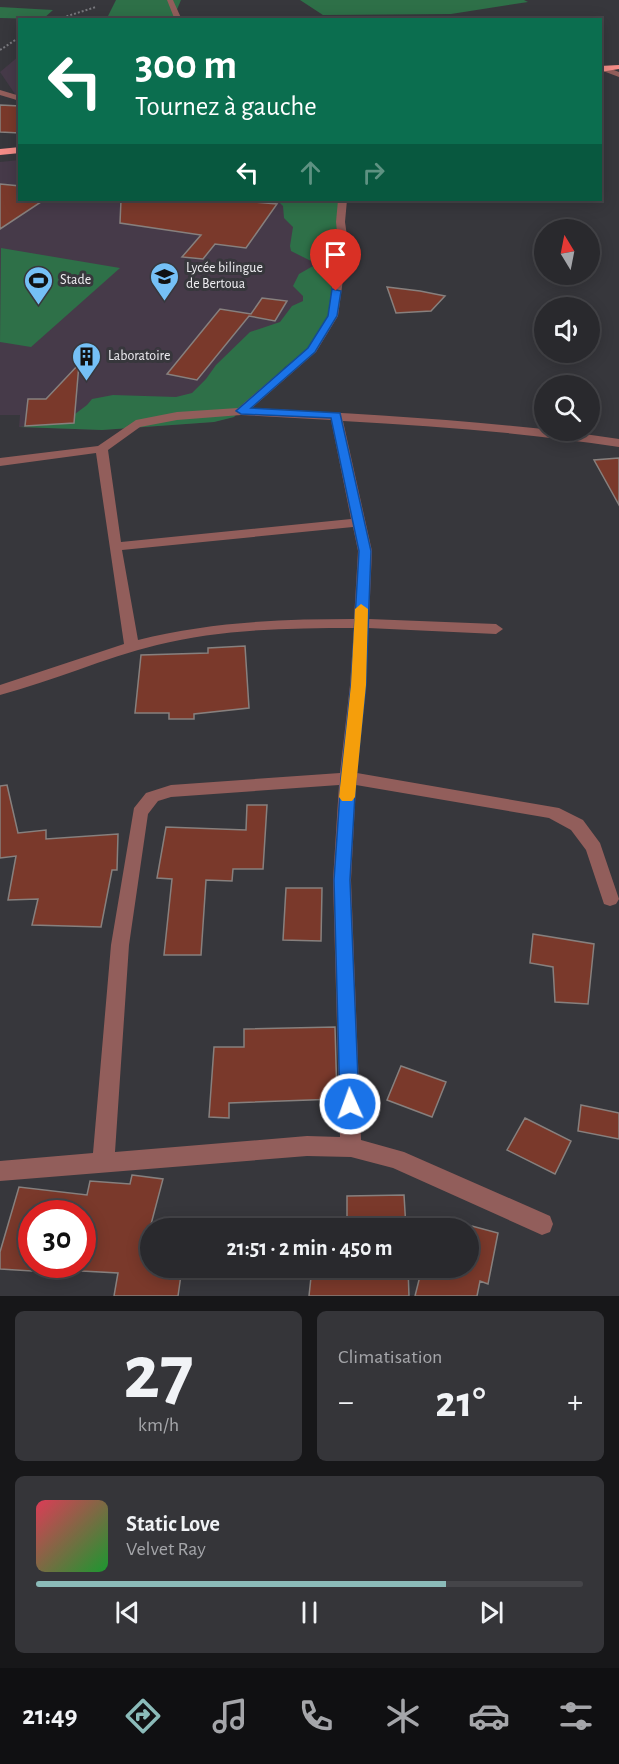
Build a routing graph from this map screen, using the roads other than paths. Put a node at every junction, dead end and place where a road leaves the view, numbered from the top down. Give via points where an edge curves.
1 (170, 0) edge
2 (178, 18) edge
3 (619, 67) edge
4 (603, 69) edge
5 (619, 75) edge
6 (0, 92) edge
7 (18, 98) edge
8 (18, 150) edge
9 (0, 152) edge
10 (342, 201) edge
11 (241, 411) junction
12 (336, 415) junction
13 (619, 443) edge
14 (102, 448) junction
15 (0, 462) edge
16 (359, 522) junction
17 (115, 547) junction
18 (360, 623) junction
19 (496, 629) dead end
20 (132, 647) junction
21 (0, 690) edge
22 (348, 778) junction
23 (610, 899) dead end
24 (351, 1147) junction
25 (103, 1162) junction
26 (0, 1171) edge
27 (542, 1224) dead end

1 - 2 street
3 - 4 highway
4 - 5 street
6 - 7 street
8 - 9 highway
10 - 11 street via 343,243 333,316 312,350
11 - 12 street
11 - 14 street via 136,424
12 - 13 street
12 - 16 street
14 - 15 street
14 - 17 street
16 - 17 street
16 - 18 street via 365,551
17 - 20 street
18 - 19 street
18 - 20 street via 292,623 212,630
18 - 22 street
20 - 21 street
22 - 23 street via 553,812 577,825 594,848
22 - 24 street via 342,880
22 - 25 street via 171,791 152,797 140,812 120,945
24 - 25 street via 307,1146
24 - 27 street via 396,1159
25 - 26 street

